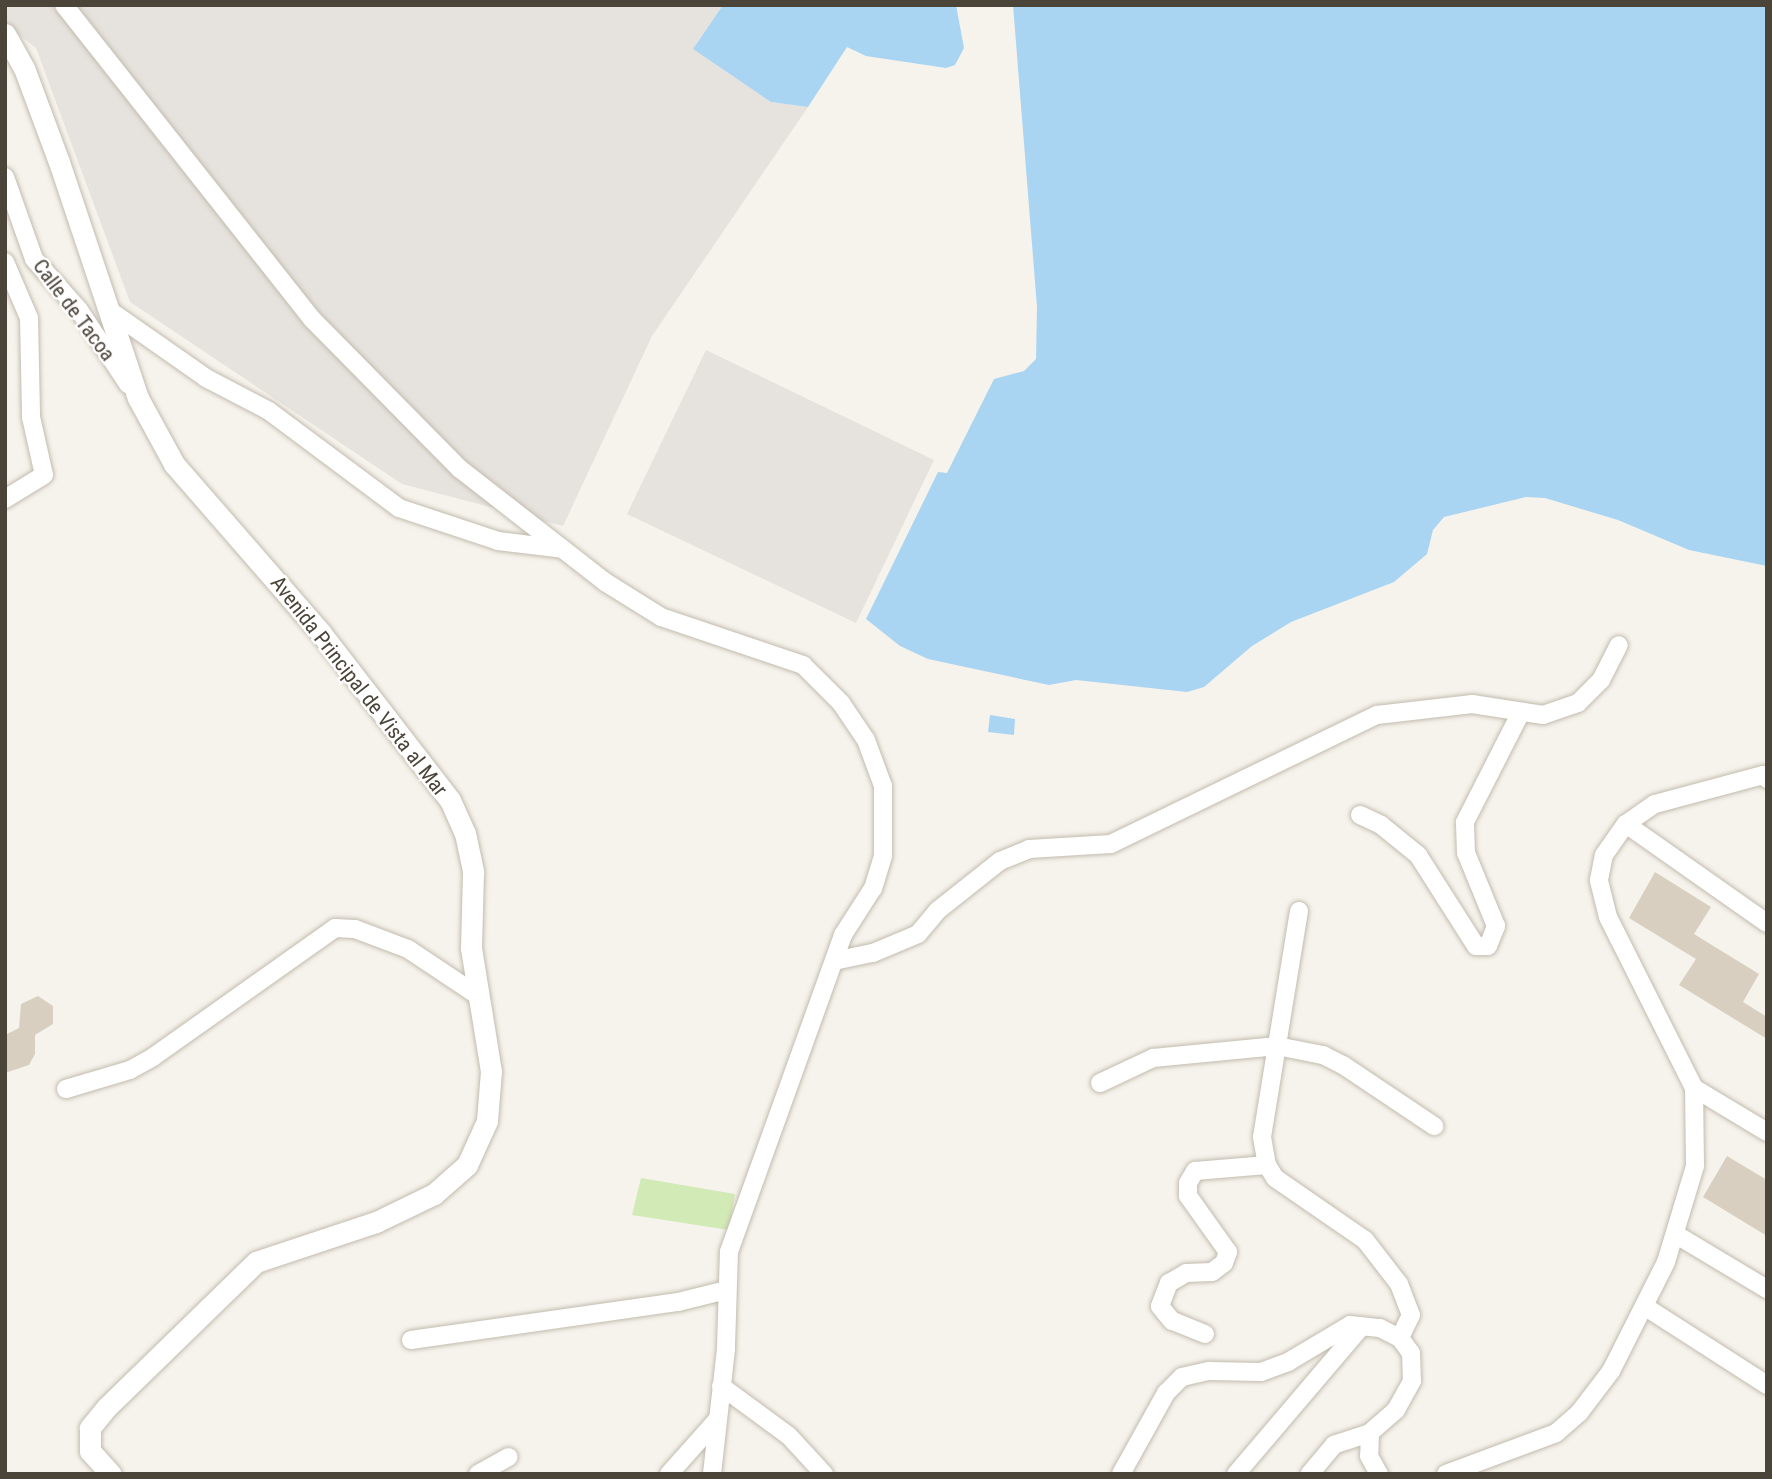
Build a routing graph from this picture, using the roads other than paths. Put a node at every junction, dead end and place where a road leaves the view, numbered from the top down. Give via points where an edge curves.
1 (64, 5) edge
2 (5, 34) edge
3 (5, 177) edge
4 (5, 262) edge
5 (108, 310) junction
6 (138, 398) junction
7 (5, 499) edge
8 (563, 549) junction
9 (1619, 646) dead end
10 (1521, 712) junction
11 (1767, 779) edge
12 (1360, 815) dead end
13 (1626, 824) junction
14 (1298, 911) dead end
15 (1767, 923) edge
16 (834, 961) junction
17 (480, 997) junction
18 (1277, 1046) junction
19 (1100, 1083) dead end
20 (1694, 1088) junction
21 (66, 1089) dead end
22 (1434, 1126) dead end
23 (1767, 1132) edge
24 (1267, 1165) junction
25 (1675, 1234) junction
26 (1767, 1289) edge
27 (727, 1290) junction
28 (1644, 1306) junction
29 (1362, 1326) junction
30 (1205, 1334) dead end
31 (1401, 1338) junction
32 (411, 1340) dead end
33 (1767, 1385) edge
34 (720, 1386) junction
35 (716, 1421) junction
36 (1370, 1433) junction
37 (509, 1457) dead end
38 (111, 1474) edge
39 (478, 1474) edge
40 (669, 1474) edge
41 (712, 1474) edge
42 (824, 1474) edge
43 (1121, 1474) edge
44 (1236, 1474) edge
45 (1310, 1474) edge
46 (1379, 1474) edge
47 (1447, 1474) edge

1 - 8 street via 312,319 460,469
2 - 5 street, Avenida Principal de Vista al Mar via 37,103
3 - 6 street, Calle de Tacoa via 34,259 79,310
4 - 7 street, Calle de Tacoa via 29,318 31,417 44,475
5 - 6 street, Avenida Principal de Vista al Mar
5 - 8 street via 206,378 269,411 399,508 498,541
6 - 17 street, Avenida Principal de Vista al Mar via 174,464 320,632 450,800 466,833 473,872 471,948
8 - 16 street via 661,617 803,665 841,703 866,740 883,786 883,856 873,888 843,935
9 - 10 street via 1601,680 1578,703 1543,715
10 - 12 street via 1465,822 1466,853 1496,926 1488,946 1476,946 1418,855
10 - 16 street via 1472,704 1377,715 1111,845 1029,849 1000,861 937,911 918,934 873,953
11 - 13 street via 1763,775 1655,804
13 - 15 street
13 - 20 street via 1604,855 1599,880 1605,905
14 - 18 street
16 - 27 street via 729,1251
17 - 21 street via 408,948 355,929 335,928 153,1057 130,1070
17 - 38 street, Avenida Principal de Vista al Mar via 491,1071 487,1121 467,1165 434,1194 376,1222 256,1262 176,1337 90,1428 90,1451
18 - 19 street via 1153,1058
18 - 22 street via 1323,1055 1343,1065
18 - 24 street via 1262,1137
20 - 23 street
20 - 25 street via 1695,1166
24 - 30 street via 1195,1171 1188,1183 1188,1196 1228,1252 1224,1263 1212,1272 1186,1273 1169,1283 1160,1306 1172,1321
24 - 31 street via 1275,1178 1365,1240 1399,1284 1412,1315
25 - 26 street
25 - 28 street
27 - 32 street via 678,1302
27 - 34 street
28 - 33 street
28 - 47 street via 1611,1371 1579,1413 1556,1433
29 - 31 street
29 - 43 street via 1350,1325 1288,1362 1261,1372 1209,1371 1182,1377 1166,1393
29 - 44 street
31 - 36 street via 1411,1353 1412,1381 1396,1410
34 - 35 street
34 - 42 street via 789,1436
35 - 40 street
35 - 41 street
36 - 45 street via 1334,1444
36 - 46 street via 1369,1456
37 - 39 street

